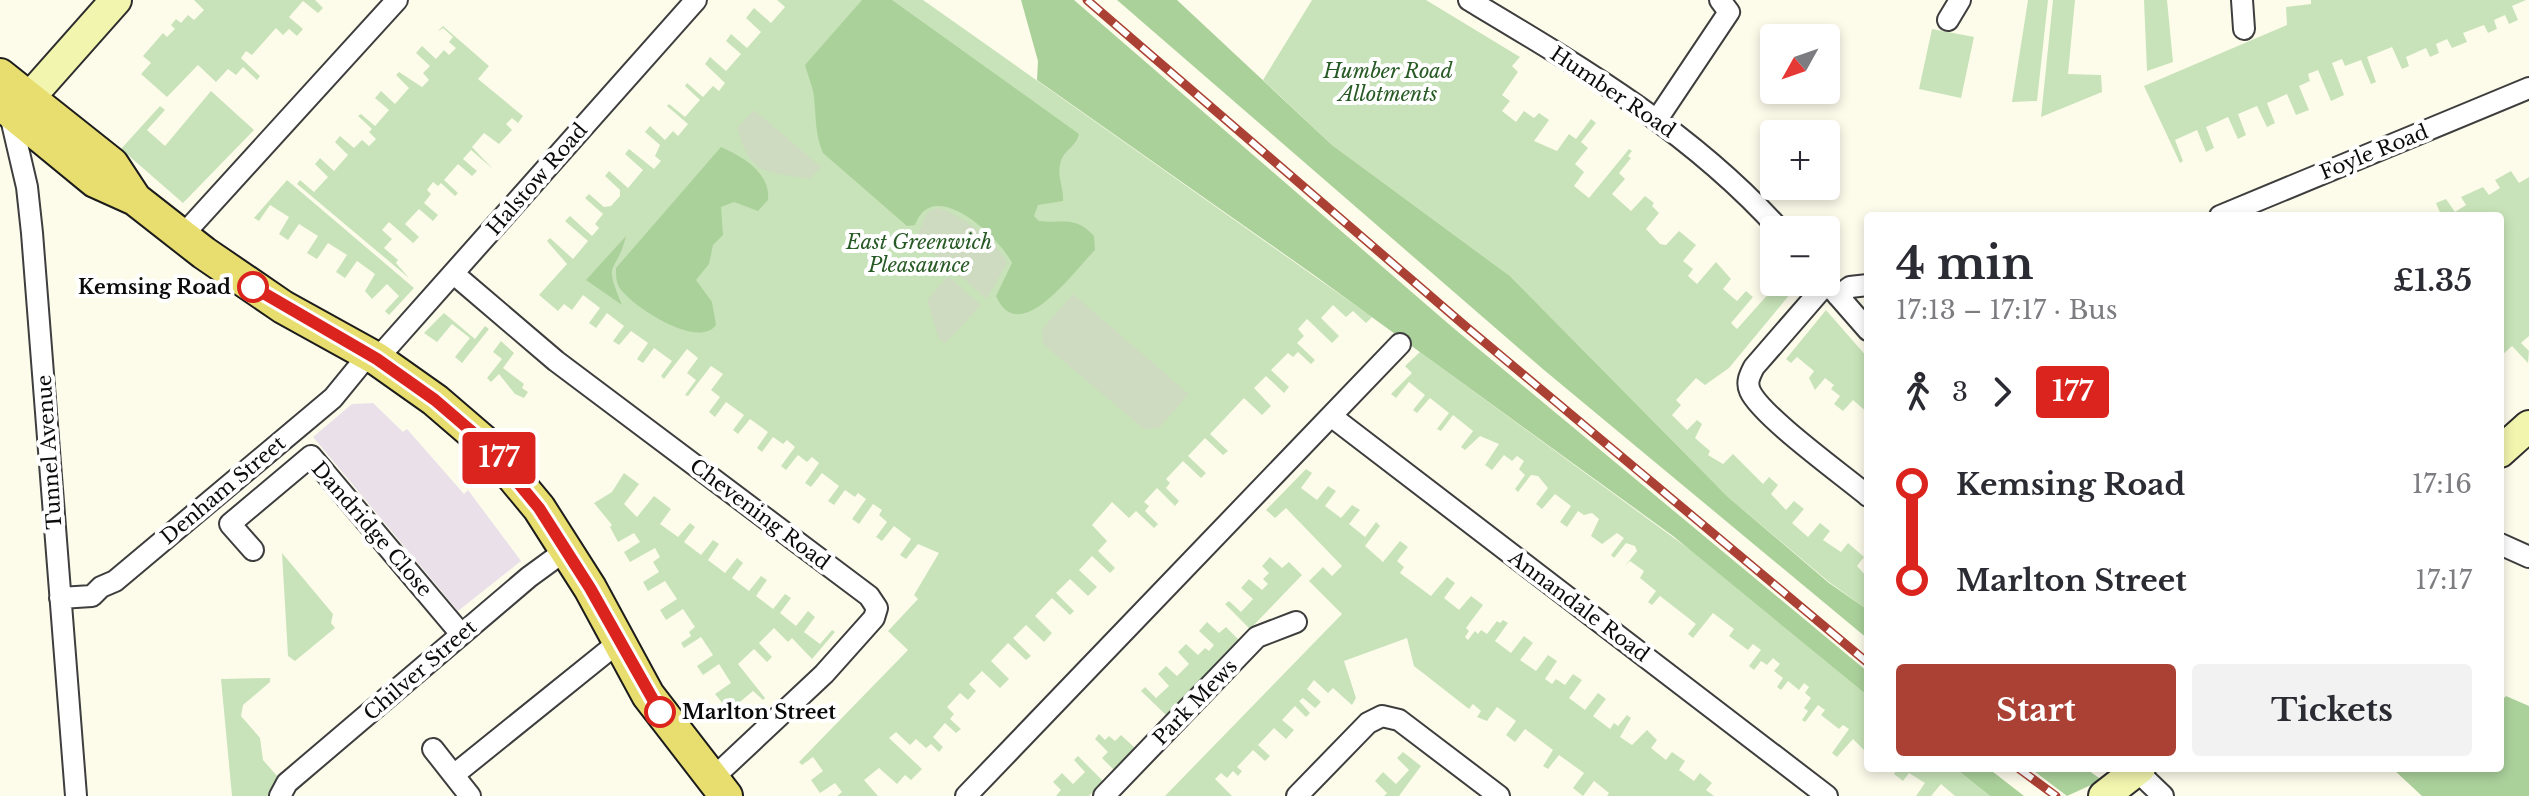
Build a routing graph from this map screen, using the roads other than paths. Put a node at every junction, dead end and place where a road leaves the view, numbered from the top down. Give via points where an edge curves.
1 (116, 0) edge
2 (397, 0) edge
3 (696, 0) edge
4 (1469, 0) edge
5 (1720, 0) edge
6 (1960, 0) edge
7 (2242, 0) edge
8 (1948, 20) dead end
9 (2244, 29) dead end
10 (0, 75) edge
11 (2529, 88) edge
12 (13, 103) edge
13 (1658, 118) junction
14 (2230, 212) edge
15 (1767, 216) edge
16 (182, 236) junction
17 (454, 274) junction
18 (1864, 285) edge
19 (1840, 287) edge
20 (1821, 296) edge
21 (1838, 296) edge
22 (1864, 325) edge
23 (1400, 344) dead end
24 (373, 356) junction
25 (1331, 416) junction
26 (2529, 426) edge
27 (2504, 448) edge
28 (1864, 493) edge
29 (2504, 546) edge
30 (253, 550) dead end
31 (566, 550) junction
32 (2529, 557) edge
33 (60, 598) junction
34 (1296, 622) dead end
35 (461, 634) junction
36 (620, 641) junction
37 (433, 749) dead end
38 (455, 774) junction
39 (2124, 781) edge
40 (719, 787) edge
41 (76, 796) edge
42 (280, 796) edge
43 (470, 796) edge
44 (966, 796) edge
45 (1104, 796) edge
46 (1297, 796) edge
47 (1499, 796) edge
48 (1827, 796) edge
49 (2163, 796) edge

1 - 12 street
2 - 16 street
3 - 17 street, Halstow Road
4 - 13 street, Humber Road
5 - 13 street via 1729,12
6 - 8 street
7 - 9 street
10 - 12 main road
11 - 14 street, Foyle Road
12 - 16 main road via 112,164 135,199
12 - 33 street, Tunnel Avenue via 27,187
13 - 15 street, Humber Road
16 - 24 main road via 283,307
17 - 24 street, Halstow Road
17 - 40 street, Chevening Road via 556,361 869,596 877,608 874,618
18 - 19 street
20 - 28 street via 1754,367 1749,390
21 - 22 street
23 - 25 street
24 - 31 main road via 485,443 524,487
24 - 33 street, Denham Street via 322,409 115,581 92,596
25 - 44 street
25 - 48 street, Annandale Road
26 - 27 street
29 - 32 street
30 - 35 street, Dandridge Close via 230,524 311,456
31 - 35 street, Chilver Street
31 - 36 main road
33 - 41 street, Tunnel Avenue
34 - 45 street, Park Mews via 1257,637
35 - 42 street, Chilver Street via 287,783
36 - 38 street
36 - 40 main road via 648,695
37 - 38 street
38 - 43 street
39 - 49 street
46 - 47 street via 1368,723 1382,716 1399,720

